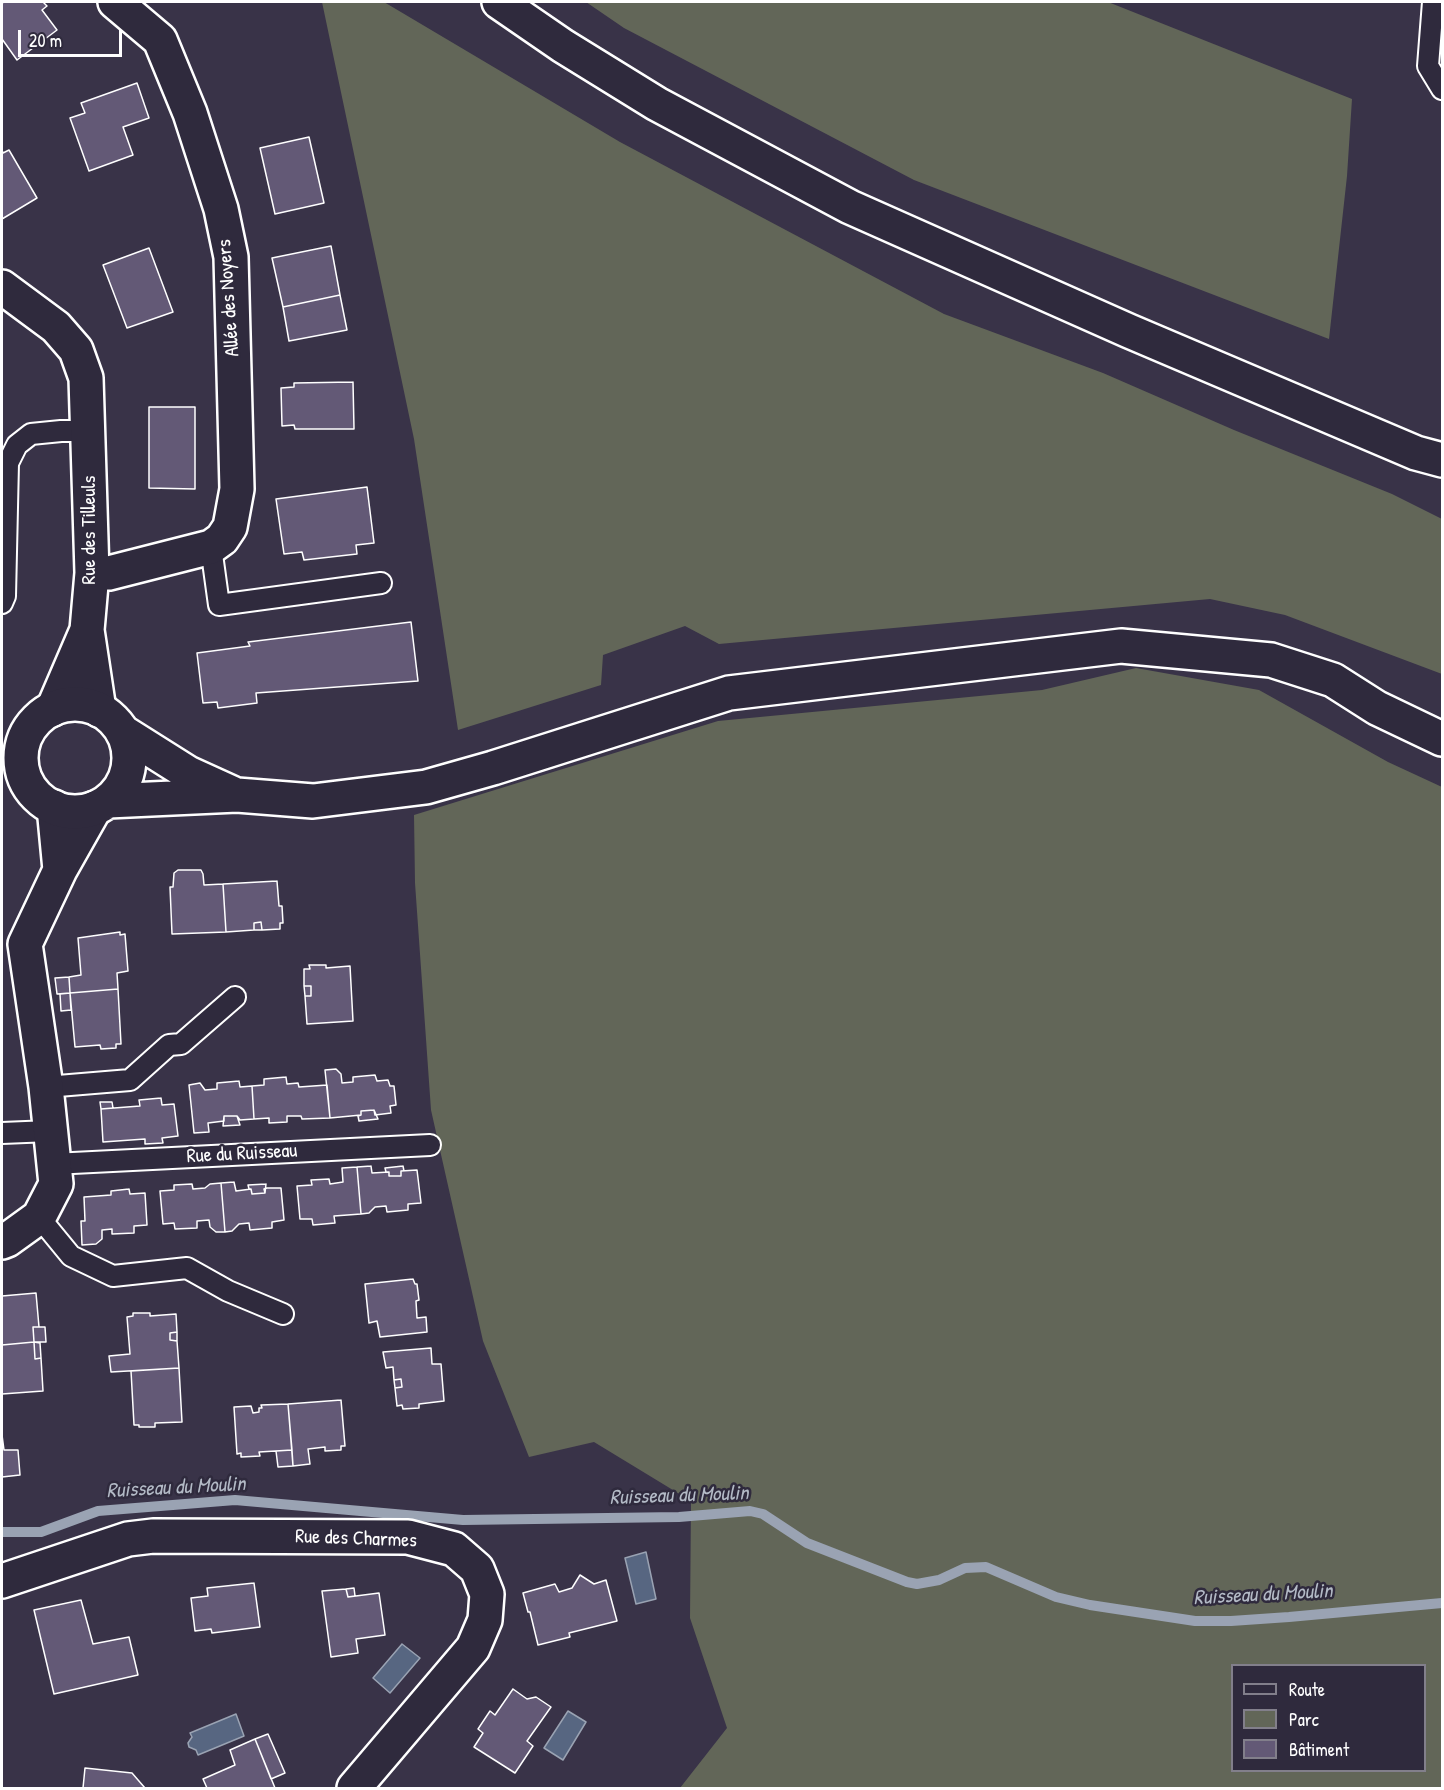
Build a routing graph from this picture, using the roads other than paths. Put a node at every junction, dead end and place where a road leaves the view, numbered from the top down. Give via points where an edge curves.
1 (115, 2) edge
2 (499, 2) edge
3 (1433, 2) edge
4 (1443, 89) edge
5 (2, 286) edge
6 (89, 431) junction
7 (1434, 461) edge
8 (211, 547) junction
9 (92, 573) junction
10 (381, 583) dead end
11 (2, 603) edge
12 (87, 630) junction
13 (99, 710) junction
14 (28, 725) edge
15 (123, 732) junction
16 (1441, 737) edge
17 (29, 794) edge
18 (237, 795) junction
19 (101, 805) junction
20 (60, 870) junction
21 (13, 938) edge
22 (234, 997) dead end
23 (46, 1087) junction
24 (50, 1131) junction
25 (2, 1133) edge
26 (430, 1145) dead end
27 (54, 1164) junction
28 (39, 1217) junction
29 (2, 1242) edge
30 (283, 1314) dead end
31 (2, 1581) edge
32 (354, 1788) edge

1 - 8 street, Allée des Noyers via 160,40 190,113 221,209 231,257 237,489 230,527
2 - 7 street via 657,104 850,207
3 - 4 lane via 1428,66
5 - 6 street, Rue des Tilleuls via 56,327 76,350 86,378
6 - 9 street, Rue des Tilleuls
6 - 11 lane via 31,434 12,454 8,463
8 - 9 street via 109,573
8 - 10 lane via 219,605
9 - 12 street, Rue des Tilleuls
12 - 13 street, Rue des Tilleuls
12 - 14 street, Rue des Tilleuls
13 - 14 street via 68,705
13 - 15 street
14 - 17 street via 22,760
15 - 18 street via 188,773
15 - 19 street via 129,762 126,777
16 - 18 street via 1377,708 1333,680 1271,660 1121,646 729,693 426,787 313,801
17 - 19 street via 68,812
17 - 20 street
18 - 19 street
19 - 20 street
20 - 21 street
21 - 23 street
22 - 23 lane via 181,1044 169,1045 130,1080
23 - 24 street
24 - 25 lane
24 - 27 street
26 - 27 lane, Rue du Ruisseau
27 - 28 street via 56,1184
28 - 29 street
28 - 30 lane via 70,1256 113,1276 187,1268 228,1291
31 - 32 street, Rue des Charmes via 128,1539 153,1536 408,1537 454,1549 477,1569 487,1594 485,1620 473,1648

